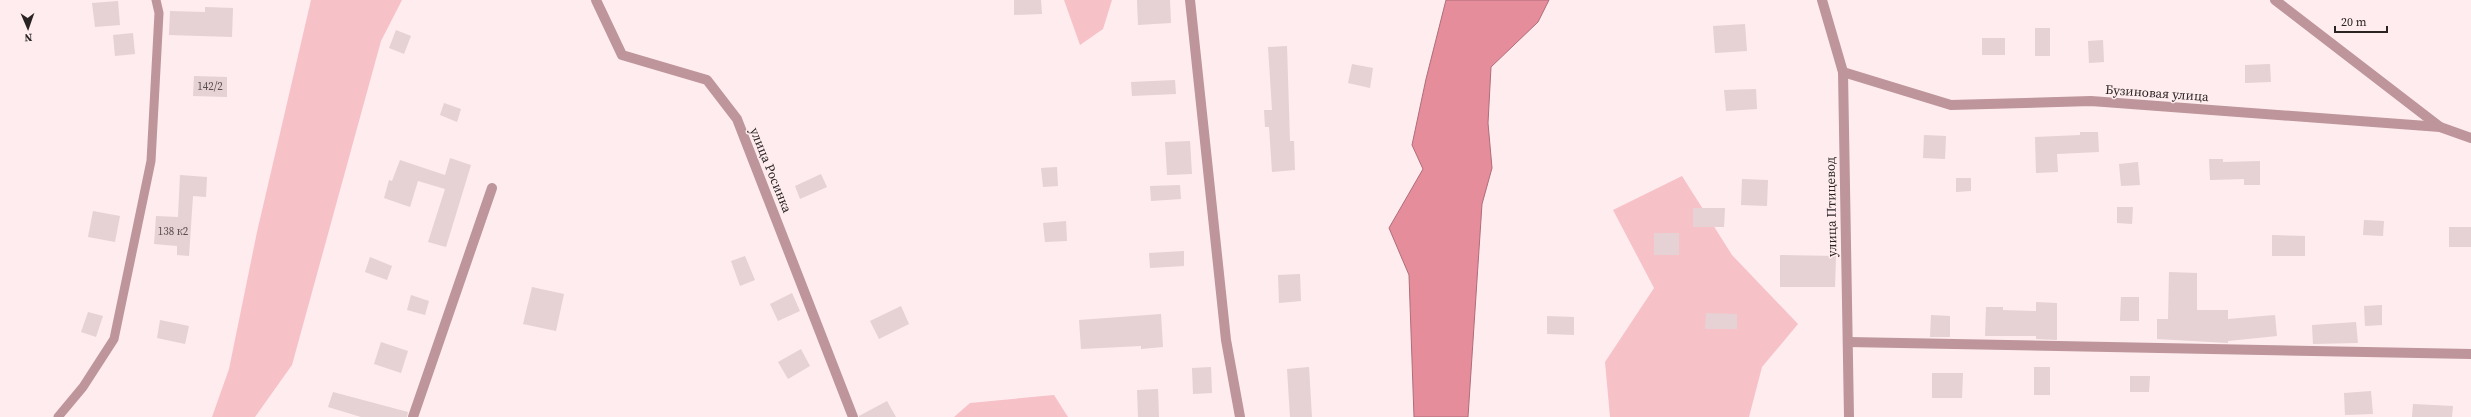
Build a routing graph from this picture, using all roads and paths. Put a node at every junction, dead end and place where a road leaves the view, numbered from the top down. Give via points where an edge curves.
1 (156, 0) edge
2 (596, 0) edge
3 (1190, 0) edge
4 (1822, 0) edge
5 (2275, 0) edge
6 (1843, 72) junction
7 (2440, 127) junction
8 (2471, 138) edge
9 (492, 188) dead end
10 (1848, 342) junction
11 (2471, 354) edge
12 (58, 417) edge
13 (413, 417) edge
14 (853, 417) edge
15 (1240, 417) edge
16 (1849, 417) edge

1 - 12 lane via 159,13 151,161 114,339 83,387
2 - 14 street, улица Росинка via 622,55 707,80 737,119
3 - 15 street via 1226,340
4 - 6 street, улица Птицевод
5 - 7 street
6 - 7 street, Бузиновая улица via 1951,105 2091,102
6 - 10 street, улица Птицевод
7 - 8 street, Бузиновая улица
9 - 13 street
10 - 11 street
10 - 16 street, улица Птицевод

